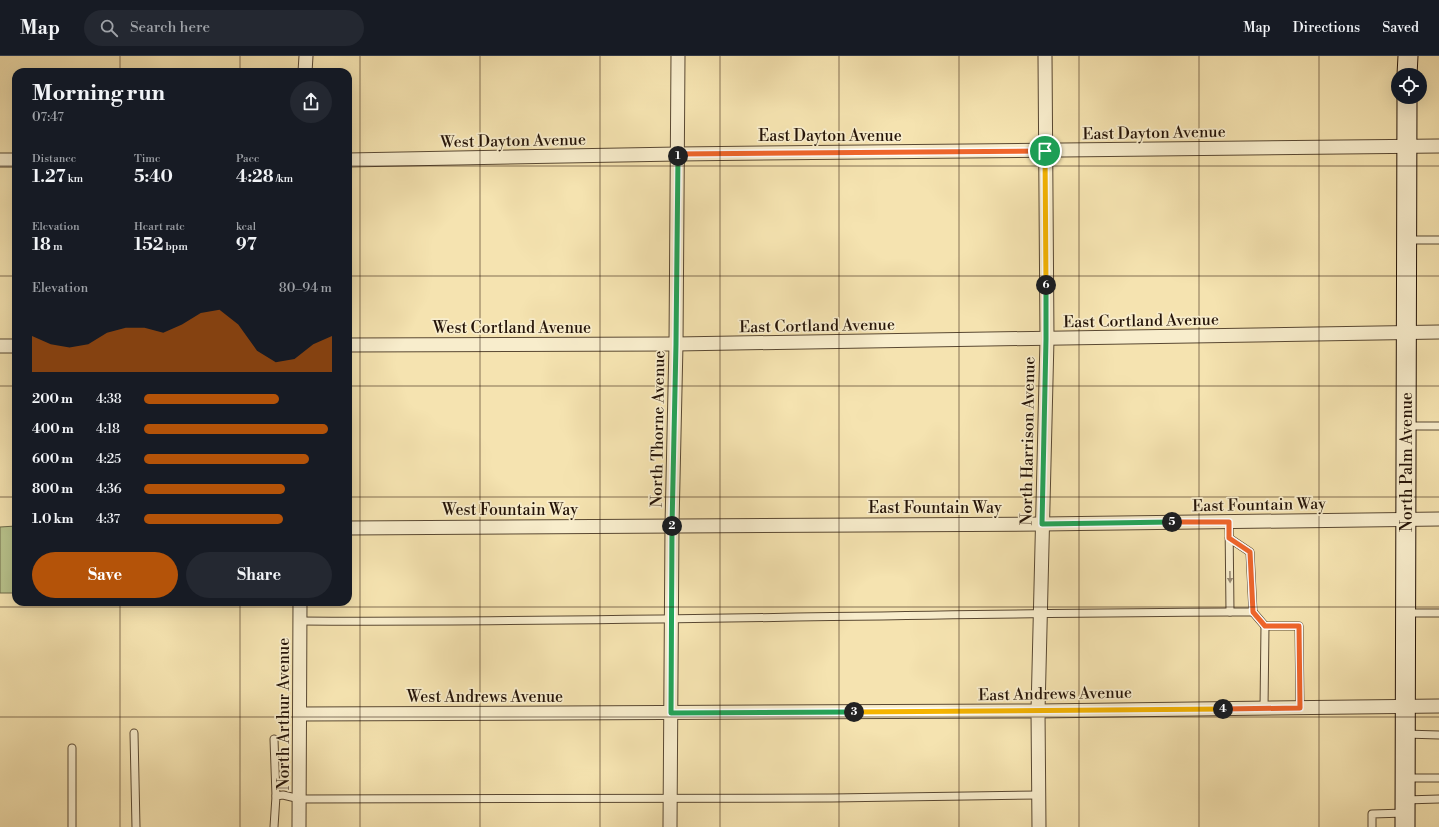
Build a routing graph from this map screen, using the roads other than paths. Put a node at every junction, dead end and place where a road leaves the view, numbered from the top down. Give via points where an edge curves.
1 (306, 56) edge
2 (678, 56) edge
3 (1045, 56) edge
4 (1408, 56) edge
5 (306, 68) edge
6 (1408, 68) edge
7 (1407, 104) edge
8 (1407, 146) junction
9 (1439, 146) edge
10 (1045, 151) junction
11 (678, 154) junction
12 (0, 160) edge
13 (12, 160) edge
14 (352, 160) edge
15 (1407, 240) junction
16 (1439, 240) edge
17 (1439, 332) edge
18 (1407, 333) junction
19 (1046, 339) junction
20 (352, 344) edge
21 (676, 344) junction
22 (0, 346) edge
23 (12, 346) edge
24 (1406, 426) junction
25 (1439, 426) edge
26 (1406, 519) junction
27 (1439, 519) edge
28 (1229, 522) junction
29 (1042, 524) junction
30 (672, 525) junction
31 (352, 528) edge
32 (1229, 538) junction
33 (300, 606) edge
34 (1230, 612) junction
35 (1253, 612) junction
36 (1041, 613) junction
37 (1406, 613) junction
38 (1439, 613) edge
39 (672, 619) junction
40 (300, 621) junction
41 (1265, 626) junction
42 (1405, 706) junction
43 (1439, 706) edge
44 (1264, 708) junction
45 (1300, 708) junction
46 (1038, 711) junction
47 (671, 713) junction
48 (300, 714) junction
49 (134, 733) dead end
50 (1405, 734) junction
51 (1439, 735) edge
52 (274, 739) dead end
53 (72, 748) dead end
54 (1404, 778) junction
55 (1439, 778) edge
56 (1039, 795) junction
57 (276, 796) junction
58 (670, 798) junction
59 (300, 799) junction
60 (1439, 799) edge
61 (1405, 813) edge
62 (72, 827) edge
63 (136, 827) edge
64 (274, 827) edge
65 (299, 827) edge
66 (670, 827) edge
67 (1039, 827) edge
68 (1372, 827) edge

1 - 5 street
2 - 11 street, North Thorne Avenue
3 - 10 street, North Harrison Avenue
4 - 6 main road
7 - 8 main road, North Palm Avenue
8 - 9 street, East Dayton Avenue
8 - 10 street, East Dayton Avenue
8 - 15 main road, North Palm Avenue
10 - 11 street, East Dayton Avenue
10 - 19 street, North Harrison Avenue
11 - 14 street, West Dayton Avenue
11 - 21 street, North Thorne Avenue
12 - 13 street
15 - 16 lane
15 - 18 main road, North Palm Avenue
17 - 18 street, East Cortland Avenue
18 - 19 street, East Cortland Avenue
18 - 24 main road, North Palm Avenue
19 - 21 street, East Cortland Avenue
19 - 29 street, North Harrison Avenue
20 - 21 street, West Cortland Avenue
21 - 30 street, North Thorne Avenue
22 - 23 street
24 - 25 lane
24 - 26 main road, North Palm Avenue
26 - 27 street, East Fountain Way
26 - 28 street, East Fountain Way
26 - 37 main road, North Palm Avenue
28 - 29 street, East Fountain Way
28 - 32 lane
29 - 30 street, East Fountain Way
29 - 36 street, North Harrison Avenue
30 - 31 street, West Fountain Way
30 - 39 street, North Thorne Avenue
32 -> 34 lane
32 - 35 lane via 1250,552
33 - 40 street, North Arthur Avenue
34 - 35 lane
34 - 36 lane
35 - 41 lane
36 - 39 lane
36 - 46 street, North Harrison Avenue
37 - 38 lane
37 - 42 main road, North Palm Avenue
39 - 40 lane
39 - 47 street, North Thorne Avenue
40 - 48 street, North Arthur Avenue
41 - 44 lane
41 - 45 lane via 1299,626
42 - 43 street, East Andrews Avenue
42 - 45 street, East Andrews Avenue
42 - 50 main road, North Palm Avenue
44 - 45 street, East Andrews Avenue
44 - 46 street, East Andrews Avenue
46 - 47 street, East Andrews Avenue
46 - 56 street, North Harrison Avenue
47 - 48 street, West Andrews Avenue
47 - 58 street, North Thorne Avenue
48 - 59 street, North Arthur Avenue
49 - 63 lane
50 - 51 lane
50 - 54 main road, North Palm Avenue
52 - 57 lane
53 - 62 lane
54 - 55 lane
54 - 61 main road, North Palm Avenue
56 - 58 lane
56 - 67 street, North Harrison Avenue
57 - 59 lane
57 - 64 lane
58 - 59 lane
58 - 66 street, North Thorne Avenue
59 - 65 street, North Arthur Avenue
60 - 61 lane
61 - 68 lane via 1372,814

